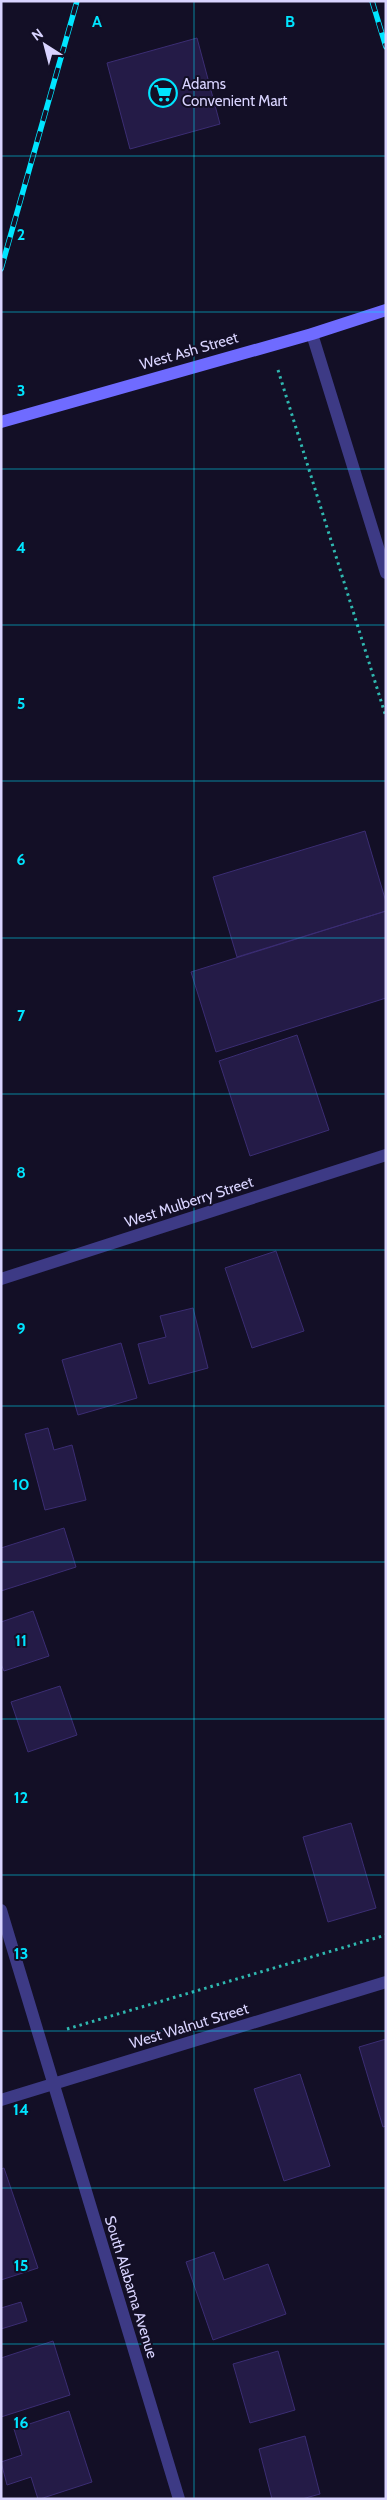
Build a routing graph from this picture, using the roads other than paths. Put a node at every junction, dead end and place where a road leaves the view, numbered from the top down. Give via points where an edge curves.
1 (386, 310) edge
2 (312, 334) junction
3 (1, 422) edge
4 (386, 572) edge
5 (386, 1155) edge
6 (1, 1279) edge
7 (1, 1910) edge
8 (386, 1982) edge
9 (53, 2085) junction
10 (1, 2100) edge
11 (178, 2499) edge

1 - 2 main road, West Ash Street
2 - 3 main road, West Ash Street
2 - 4 street
5 - 6 street, West Mulberry Street
7 - 9 street, South Alabama Avenue
8 - 9 street, West Walnut Street
9 - 10 street, West Walnut Street
9 - 11 street, South Alabama Avenue

